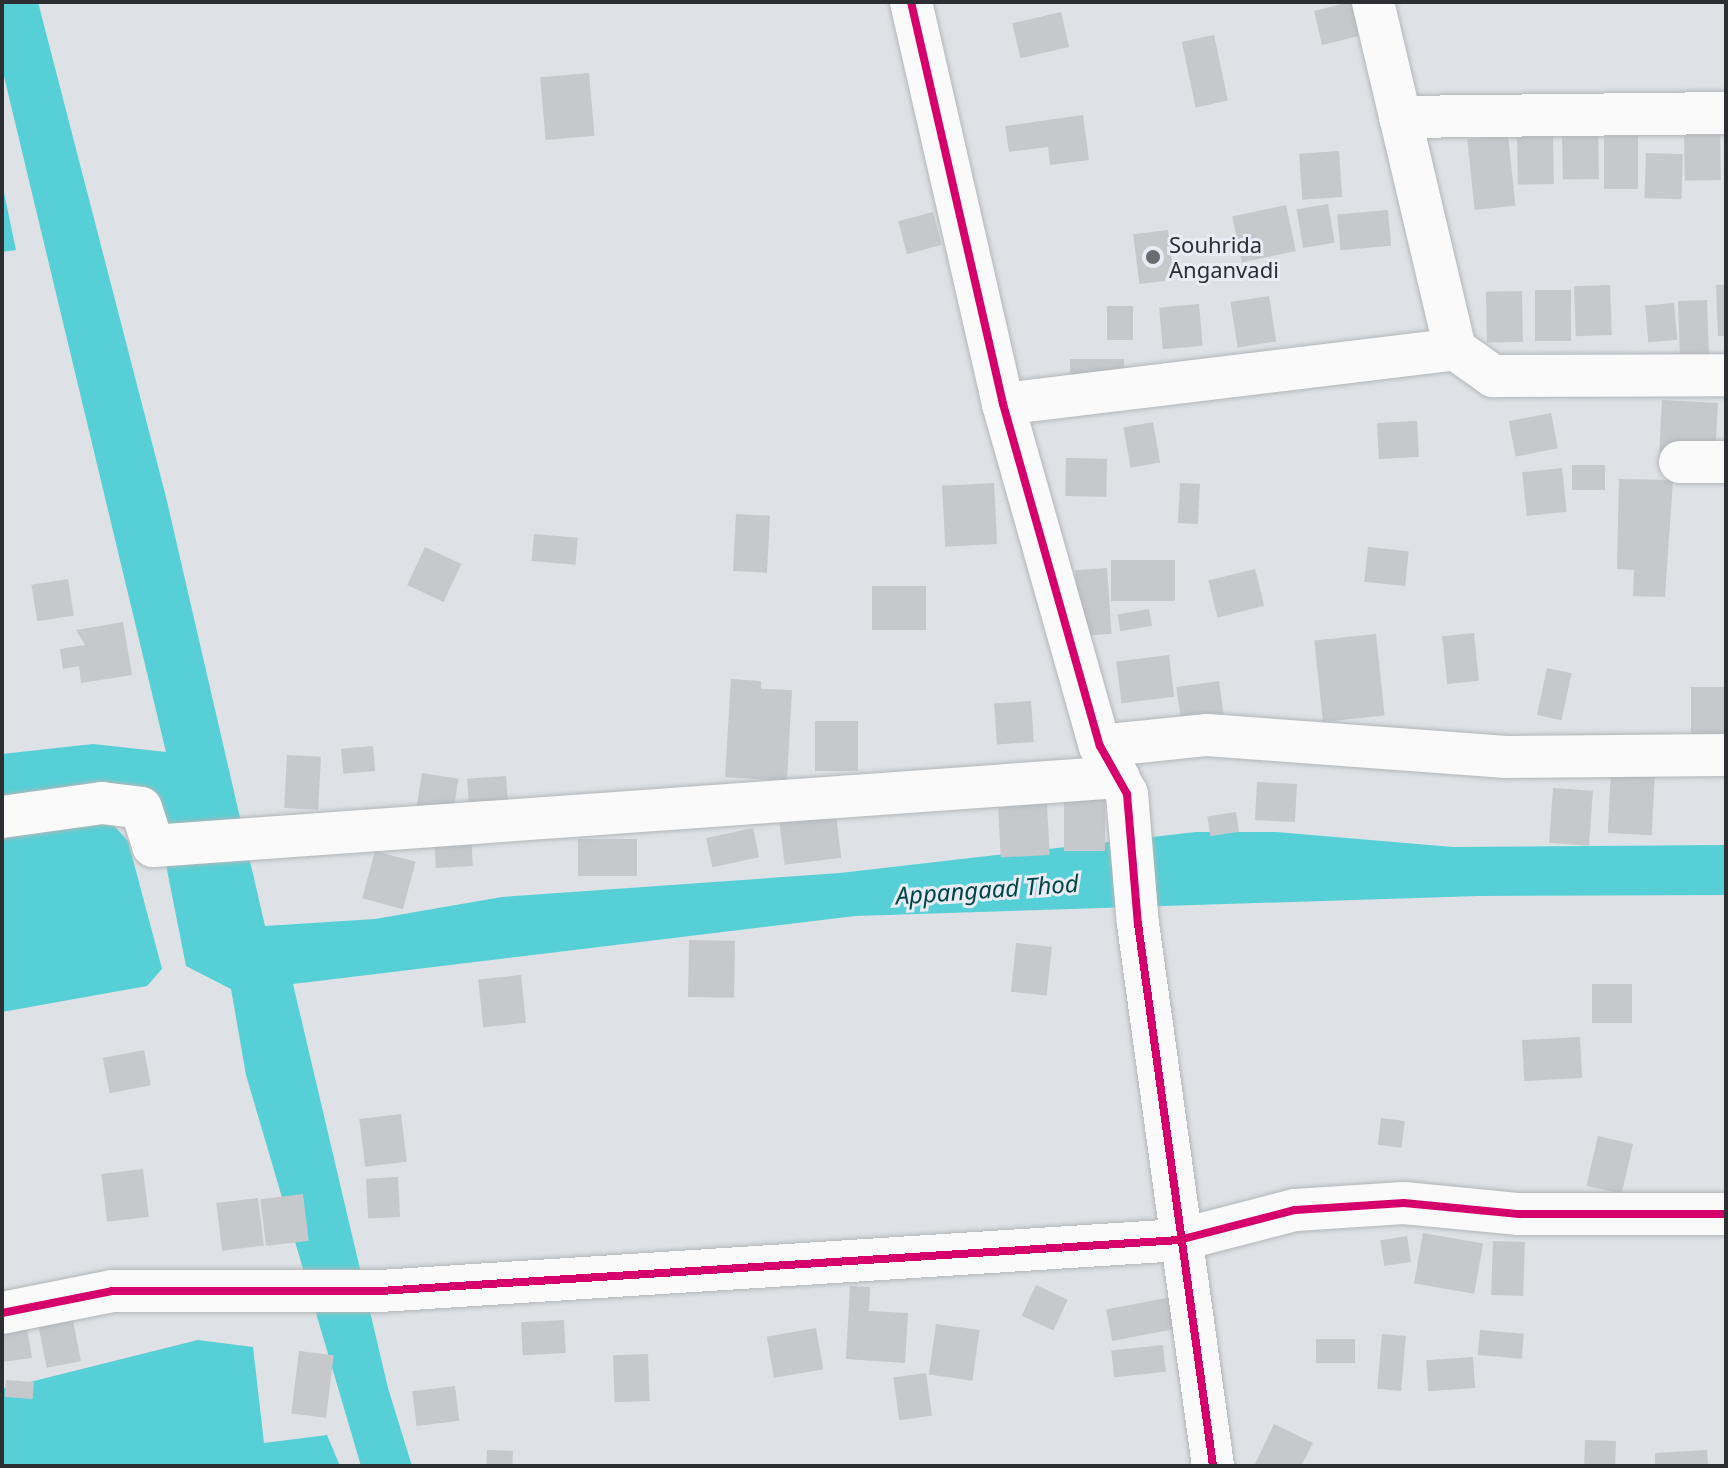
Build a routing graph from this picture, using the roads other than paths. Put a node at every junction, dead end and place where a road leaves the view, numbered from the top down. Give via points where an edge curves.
1 (911, 2) edge
2 (1373, 2) edge
3 (1726, 113) edge
4 (1400, 117) junction
5 (1455, 349) junction
6 (1726, 375) edge
7 (1003, 404) junction
8 (1680, 462) dead end
9 (1726, 462) edge
10 (1726, 755) edge
11 (1115, 772) junction
12 (2, 817) edge
13 (1726, 1214) edge
14 (1179, 1240) junction
15 (2, 1313) edge
16 (1213, 1466) edge

1 - 7 street
2 - 4 street
3 - 4 street
4 - 5 street
5 - 6 street via 1493,376
5 - 7 street
7 - 11 street
8 - 9 street
10 - 11 street via 1506,757 1207,735
11 - 12 street via 153,846 141,808 102,803
11 - 14 street
13 - 14 street via 1519,1214 1404,1203 1295,1210
14 - 15 street via 380,1291 112,1291
14 - 16 street

